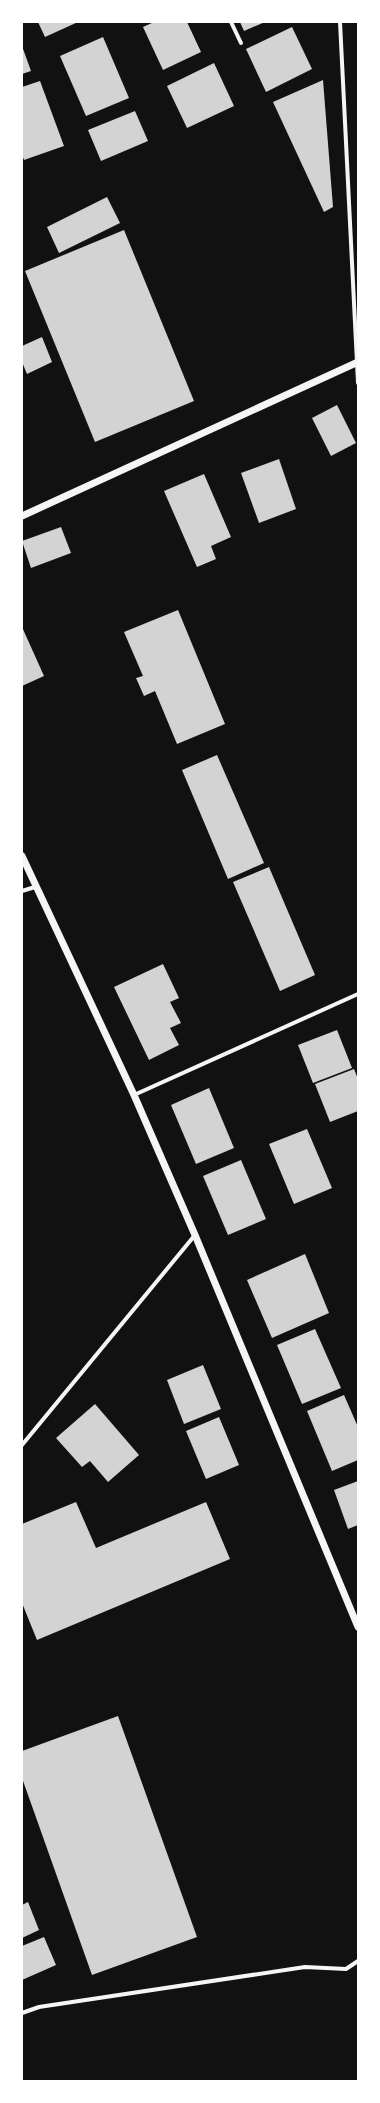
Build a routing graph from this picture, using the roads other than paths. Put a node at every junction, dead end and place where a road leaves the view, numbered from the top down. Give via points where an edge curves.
1 (231, 22) edge
2 (340, 22) edge
3 (241, 43) dead end
4 (358, 362) edge
5 (358, 383) edge
6 (22, 516) edge
7 (22, 856) edge
8 (35, 886) junction
9 (22, 891) edge
10 (358, 994) edge
11 (134, 1095) junction
12 (195, 1235) junction
13 (22, 1445) edge
14 (358, 1627) edge
15 (358, 1961) edge
16 (22, 2013) edge

1 - 3 street
2 - 4 street
4 - 5 street
4 - 6 street
7 - 8 street
8 - 9 street
8 - 11 street
10 - 11 street
11 - 12 street
12 - 13 street
12 - 14 street
15 - 16 street via 346,1969 305,1967 137,1991

